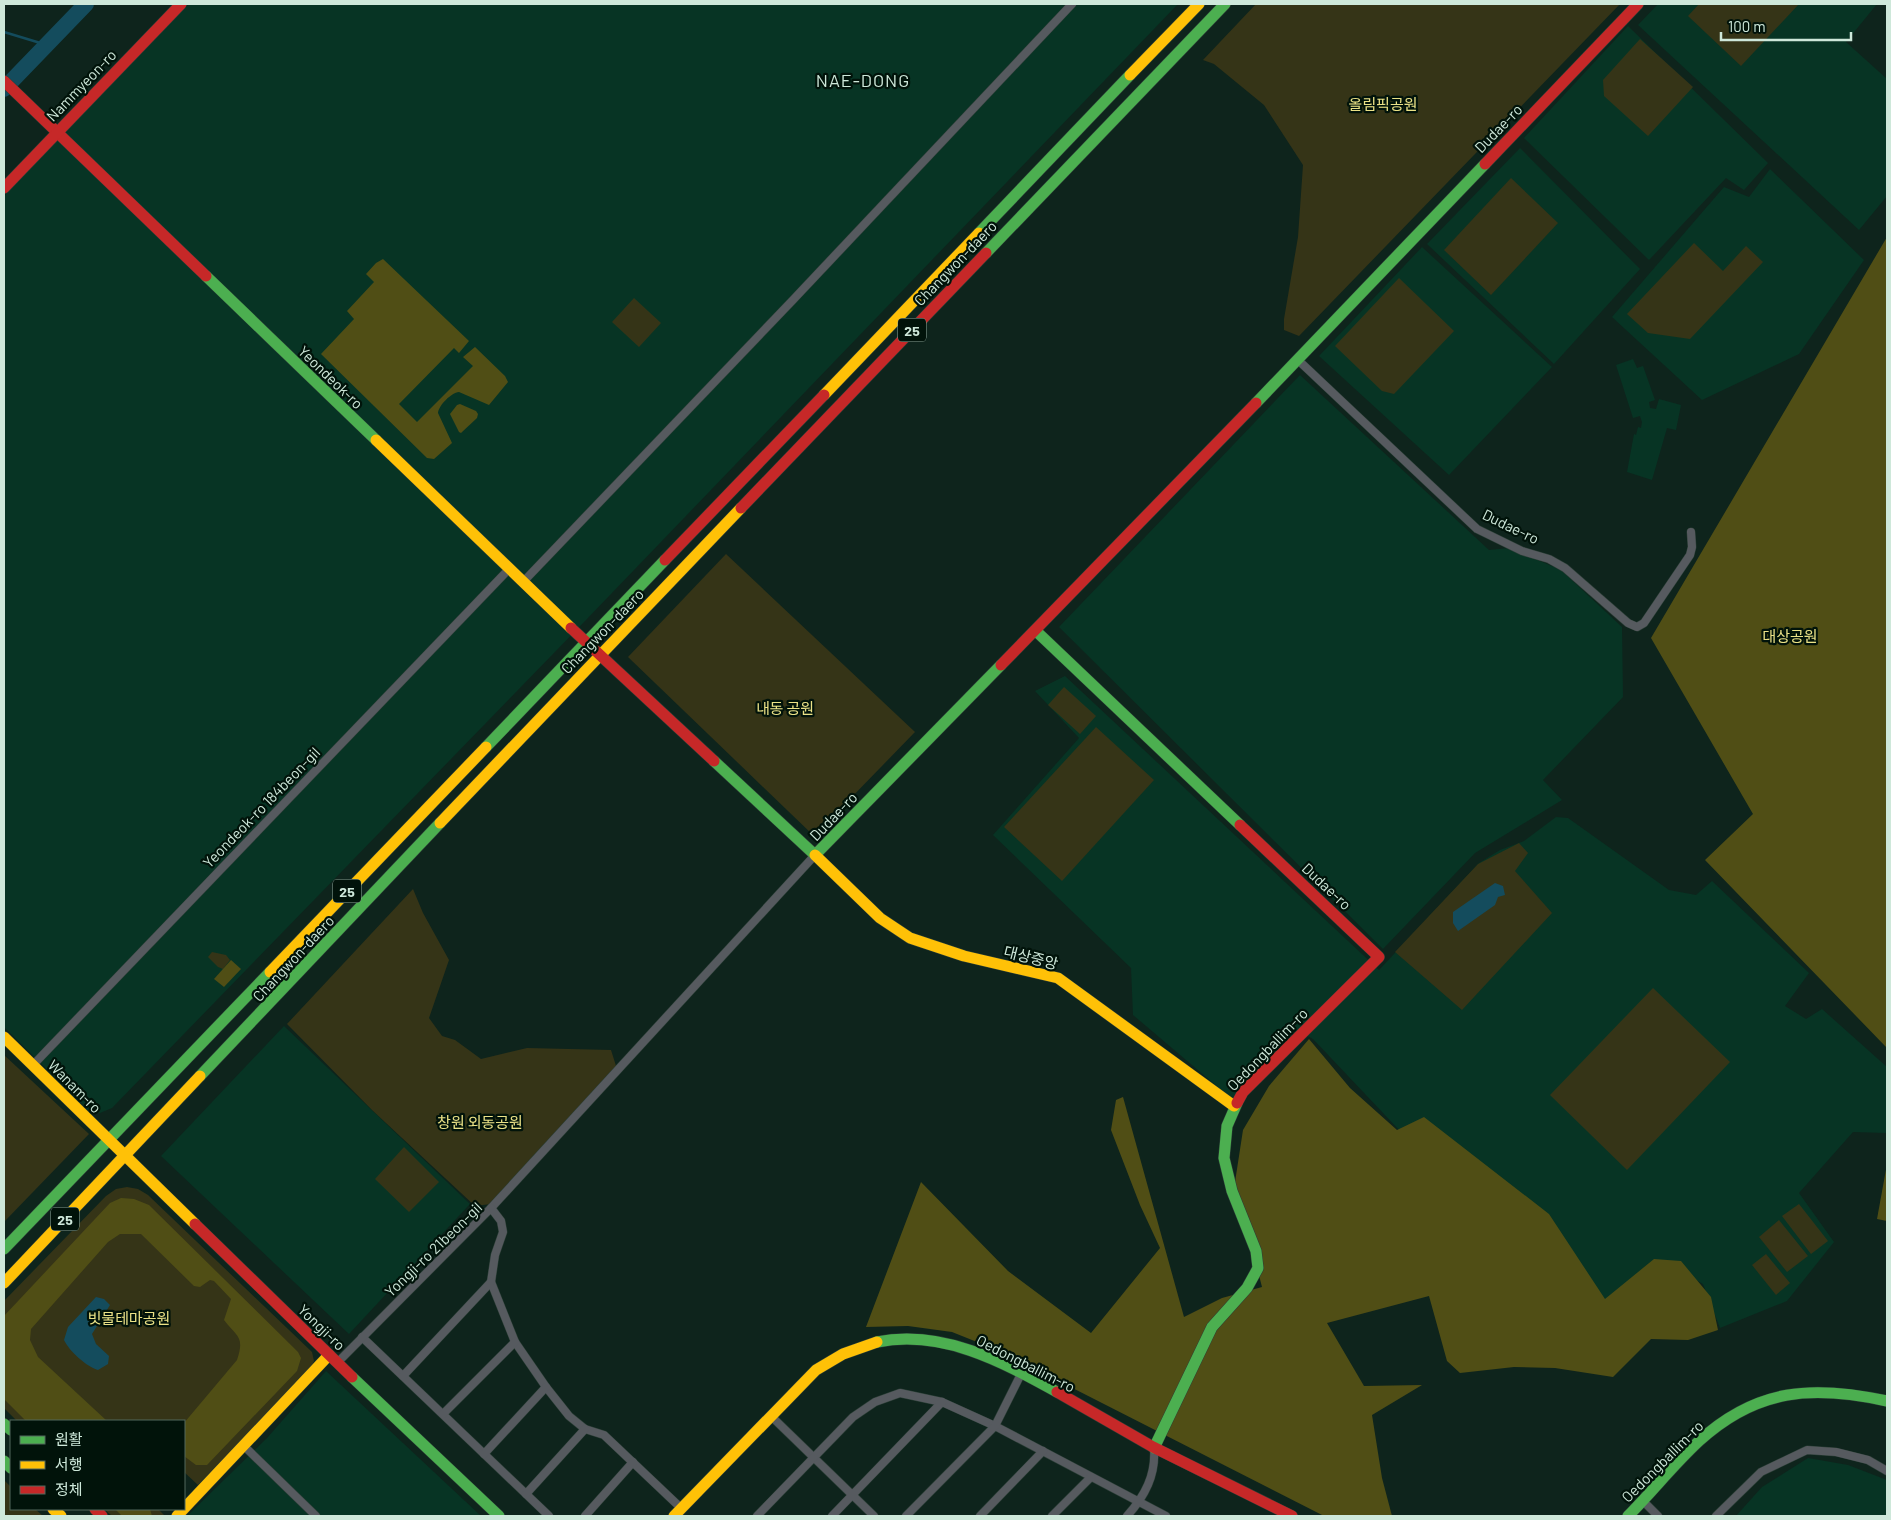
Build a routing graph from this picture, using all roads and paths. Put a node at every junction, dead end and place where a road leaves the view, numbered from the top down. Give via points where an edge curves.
1 (181, 4) edge
2 (1072, 4) edge
3 (1199, 4) edge
4 (1226, 4) edge
5 (1638, 4) edge
6 (4, 81) edge
7 (56, 133) junction
8 (4, 188) edge
9 (1298, 360) junction
10 (1691, 532) dead end
11 (509, 569) junction
12 (523, 582) junction
13 (1036, 631) junction
14 (585, 642) junction
15 (599, 656) junction
16 (815, 855) junction
17 (1380, 957) joint
18 (4, 1037) edge
19 (33, 1065) junction
20 (1234, 1106) junction
21 (109, 1140) junction
22 (127, 1156) junction
23 (491, 1208) junction
24 (4, 1249) edge
25 (491, 1282) junction
26 (4, 1283) edge
27 (362, 1337) junction
28 (515, 1342) junction
29 (333, 1359) junction
30 (1021, 1374) junction
31 (403, 1376) junction
32 (546, 1388) junction
33 (1887, 1401) edge
34 (942, 1402) junction
35 (443, 1414) junction
36 (771, 1416) junction
37 (995, 1426) junction
38 (585, 1429) junction
39 (244, 1446) junction
40 (1154, 1448) junction
41 (1043, 1451) junction
42 (484, 1454) junction
43 (813, 1458) junction
44 (633, 1462) junction
45 (1887, 1471) edge
46 (1091, 1477) junction
47 (526, 1494) junction
48 (852, 1495) junction
49 (1140, 1502) junction
50 (1643, 1502) junction
51 (185, 1508) edge
52 (678, 1512) edge
53 (316, 1516) edge
54 (499, 1516) edge
55 (549, 1516) edge
56 (585, 1516) edge
57 (757, 1516) edge
58 (832, 1516) edge
59 (874, 1516) edge
60 (906, 1516) edge
61 (980, 1516) edge
62 (1052, 1516) edge
63 (1129, 1516) edge
64 (1166, 1516) edge
65 (1292, 1516) edge
66 (1628, 1516) edge
67 (1658, 1516) edge
68 (1716, 1516) edge

1 - 7 main road, Nammyeon-ro
2 - 12 street
3 - 14 main road, Changwon-daero / 25
4 - 15 main road, Changwon-daero / 25
5 - 9 main road, Dudae-ro
6 - 7 main road, Yeondeok-ro
7 - 8 main road, Nammyeon-ro
7 - 11 main road, Yeondeok-ro
9 - 10 street, Dudae-ro via 1477,529 1565,568 1637,627 1644,623 1690,555
9 - 13 main road, Dudae-ro
11 - 12 main road, Yeondeok-ro
11 - 19 street, Yeondeok-ro 184beon-gil
12 - 14 main road, Yeondeok-ro
13 - 16 main road, Dudae-ro
13 - 17 main road, Dudae-ro
14 - 15 main road, Yeondeok-ro
14 - 21 main road, Changwon-daero / 25
15 - 16 main road, Dudae-ro
15 - 22 main road, Changwon-daero / 25
16 - 20 main road, 대상중앙 via 880,918 910,938 964,956 1058,978
16 - 23 street
17 - 20 main road, Oedongballim-ro via 1243,1092
18 - 19 main road, Wanam-ro
19 - 21 main road, Wanam-ro
20 - 40 main road, Oedongballim-ro via 1224,1136 1223,1163 1229,1189 1254,1243 1258,1268 1254,1280 1217,1320 1171,1407
21 - 22 main road, Wanam-ro
21 - 24 main road, Changwon-daero / 25
22 - 26 main road, Changwon-daero / 25
22 - 29 main road, Yongji-ro
23 - 25 street, Yongji-ro 21beon-gil via 501,1221 503,1232
23 - 27 street, Yongji-ro 21beon-gil
25 - 28 street
25 - 31 street
27 - 29 street, Yongji-ro 21beon-gil
27 - 31 street
28 - 32 street
28 - 35 street
29 - 39 main road
29 - 54 main road, Yongji-ro
30 - 36 main road, Oedongballim-ro via 992,1359 937,1340 912,1337 882,1341 831,1359
30 - 37 street
30 - 40 main road, Oedongballim-ro
31 - 35 street
32 - 38 street via 569,1416
32 - 42 street
33 - 50 main road, Oedongballim-ro via 1858,1393 1815,1389 1773,1396 1737,1412 1700,1441
34 - 37 street
34 - 43 street via 900,1393 875,1402 853,1417
34 - 48 street
35 - 42 street
36 - 43 street
36 - 52 main road, Oedongballim-ro
37 - 41 street
37 - 60 street
38 - 44 street via 604,1435
38 - 47 street
39 - 51 main road
39 - 53 street
40 - 49 street via 1156,1466
40 - 65 main road, Oedongballim-ro
41 - 46 street
41 - 61 street
42 - 47 street
43 - 48 street
43 - 57 street
44 - 52 street
44 - 56 street
45 - 68 street via 1868,1460 1836,1452 1807,1450 1760,1472
46 - 49 street
46 - 62 street
47 - 55 street
48 - 58 street
48 - 59 street
49 - 63 street
49 - 64 street
50 - 66 main road, Oedongballim-ro
50 - 67 street

